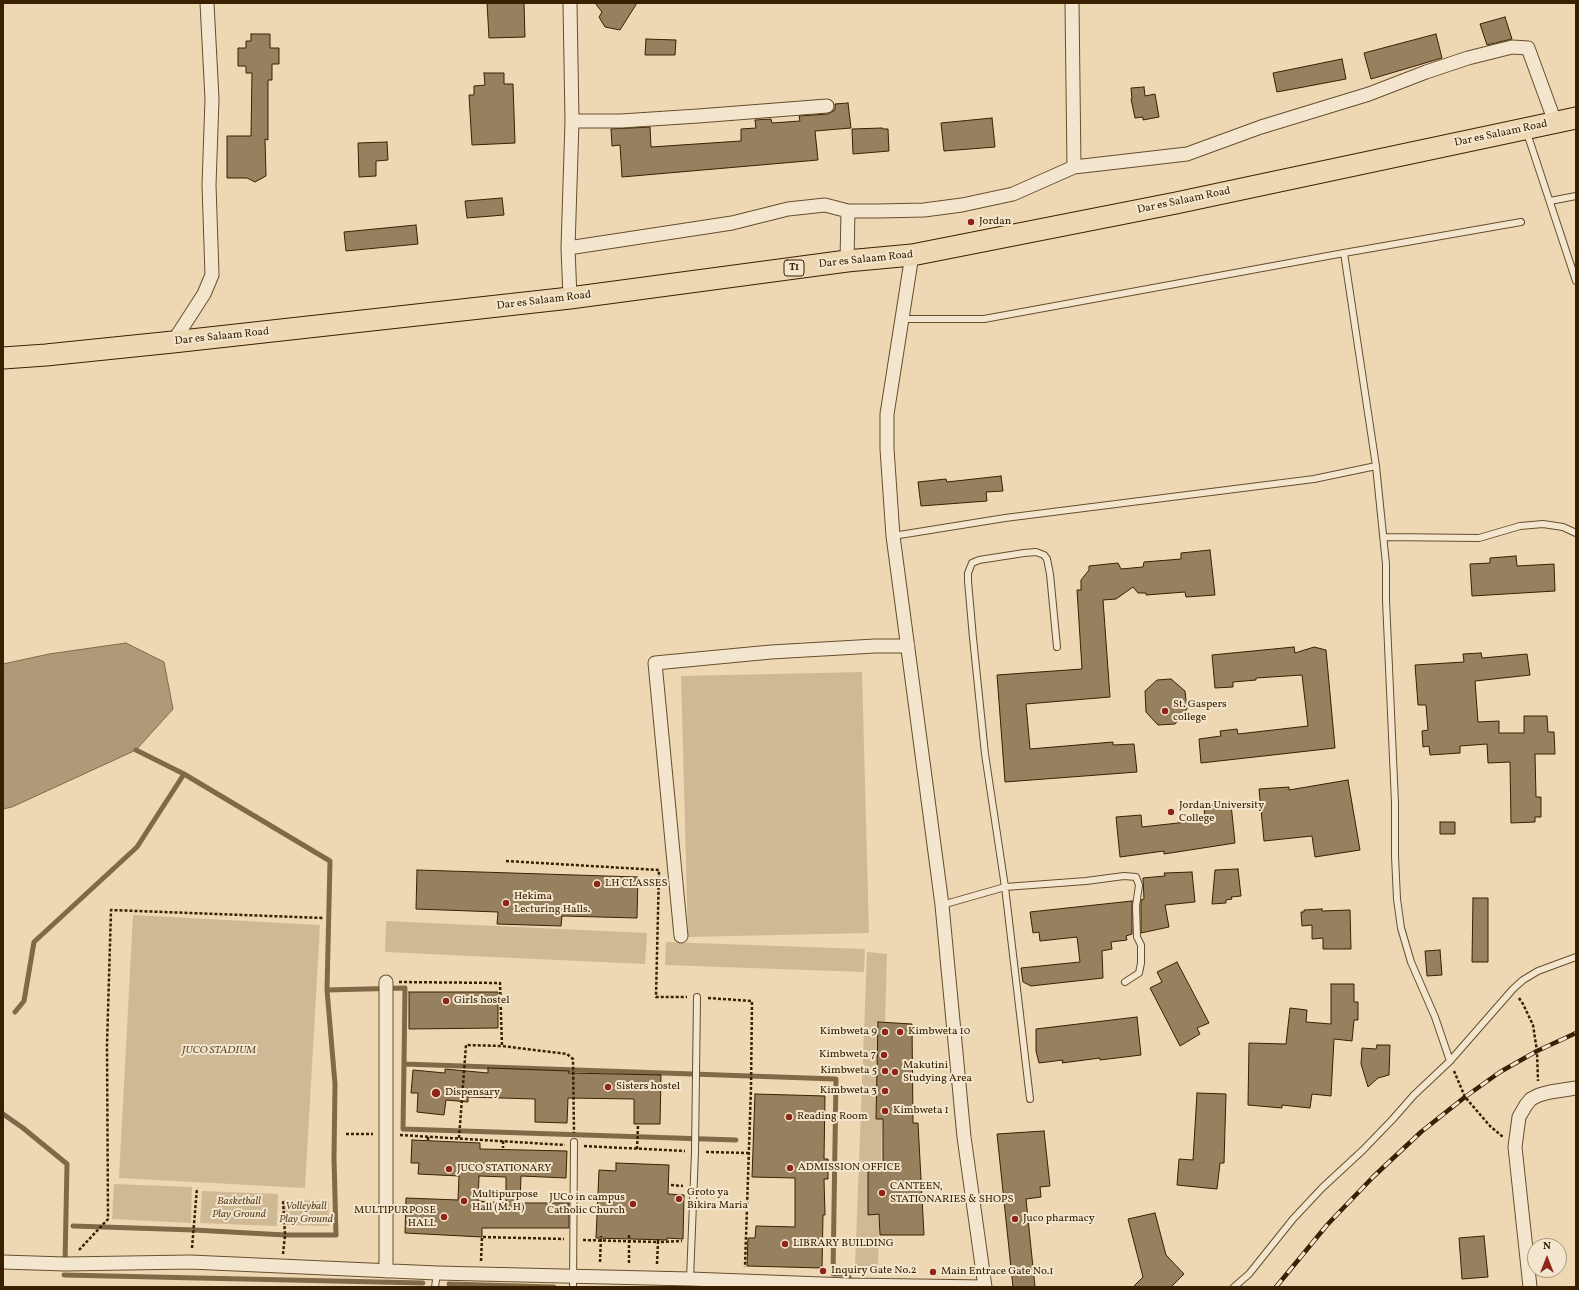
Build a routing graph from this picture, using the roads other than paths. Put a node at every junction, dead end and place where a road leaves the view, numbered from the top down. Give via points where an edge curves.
1 (208, 3) edge
2 (570, 3) edge
3 (1072, 3) edge
4 (827, 106) dead end
5 (1576, 118) edge
6 (572, 121) junction
7 (1555, 122) junction
8 (1526, 129) junction
9 (1074, 167) junction
10 (1576, 196) edge
11 (1550, 201) junction
12 (848, 211) junction
13 (1521, 222) dead end
14 (568, 248) junction
15 (1344, 253) junction
16 (912, 255) junction
17 (847, 261) junction
18 (1576, 281) edge
19 (570, 298) junction
20 (902, 319) junction
21 (173, 342) junction
22 (3, 358) edge
23 (1376, 466) junction
24 (1576, 533) edge
25 (893, 536) junction
26 (1384, 537) junction
27 (908, 646) junction
28 (1057, 647) dead end
29 (1005, 887) junction
30 (942, 905) junction
31 (681, 936) dead end
32 (1576, 958) edge
33 (386, 982) road end
34 (1125, 982) dead end
35 (697, 997) dead end
36 (1450, 1062) junction
37 (1576, 1088) edge
38 (1030, 1099) dead end
39 (574, 1144) road end
40 (3, 1262) edge
41 (386, 1270) junction
42 (436, 1273) junction
43 (690, 1279) junction
44 (573, 1282) edge
45 (1529, 1286) edge
46 (435, 1287) edge
47 (985, 1287) edge
48 (1234, 1287) edge

1 - 21 street via 212,99 209,185 212,275 204,294
2 - 6 street
3 - 9 street
4 - 6 street via 621,121
5 - 7 highway, Dar es Salaam Road / T1
6 - 14 street
7 - 8 highway, Dar es Salaam Road / T1
7 - 9 street via 1528,48 1512,47 1468,58 1188,154
8 - 11 lane
8 - 16 highway, Dar es Salaam Road / T1
9 - 12 street via 1013,194 962,205 924,210
10 - 11 lane
11 - 18 lane
12 - 14 street via 825,205 788,209 732,223
12 - 17 street
13 - 15 lane
14 - 19 street
15 - 20 lane via 984,319
15 - 23 lane
16 - 17 highway, Dar es Salaam Road / T1
16 - 20 street
17 - 19 highway, Dar es Salaam Road / T1
19 - 21 highway, Dar es Salaam Road / T1
20 - 25 street via 887,414
21 - 22 highway, Dar es Salaam Road / T1
23 - 25 lane via 1314,479 1005,518
23 - 26 lane
24 - 26 lane via 1556,525 1532,524 1479,538
25 - 27 street
26 - 36 lane via 1397,899 1401,928 1411,962 1435,1017
27 - 30 street
27 - 31 street via 771,652 655,663
28 - 29 lane via 1050,574 1044,555 1036,552 1024,553 972,563 968,581 977,683
29 - 30 lane
29 - 34 lane via 1136,877 1139,885 1136,921 1141,946 1141,963 1139,973
29 - 38 lane
30 - 47 street via 964,1137
32 - 36 lane via 1538,971 1523,980
33 - 41 street
35 - 43 lane
36 - 48 lane via 1322,1188 1293,1219 1249,1274
37 - 45 street via 1550,1092 1531,1099 1519,1117 1515,1147
39 - 44 lane
40 - 41 street via 190,1262
41 - 42 street
42 - 44 street
42 - 46 lane
43 - 44 street via 600,1277
43 - 47 street

